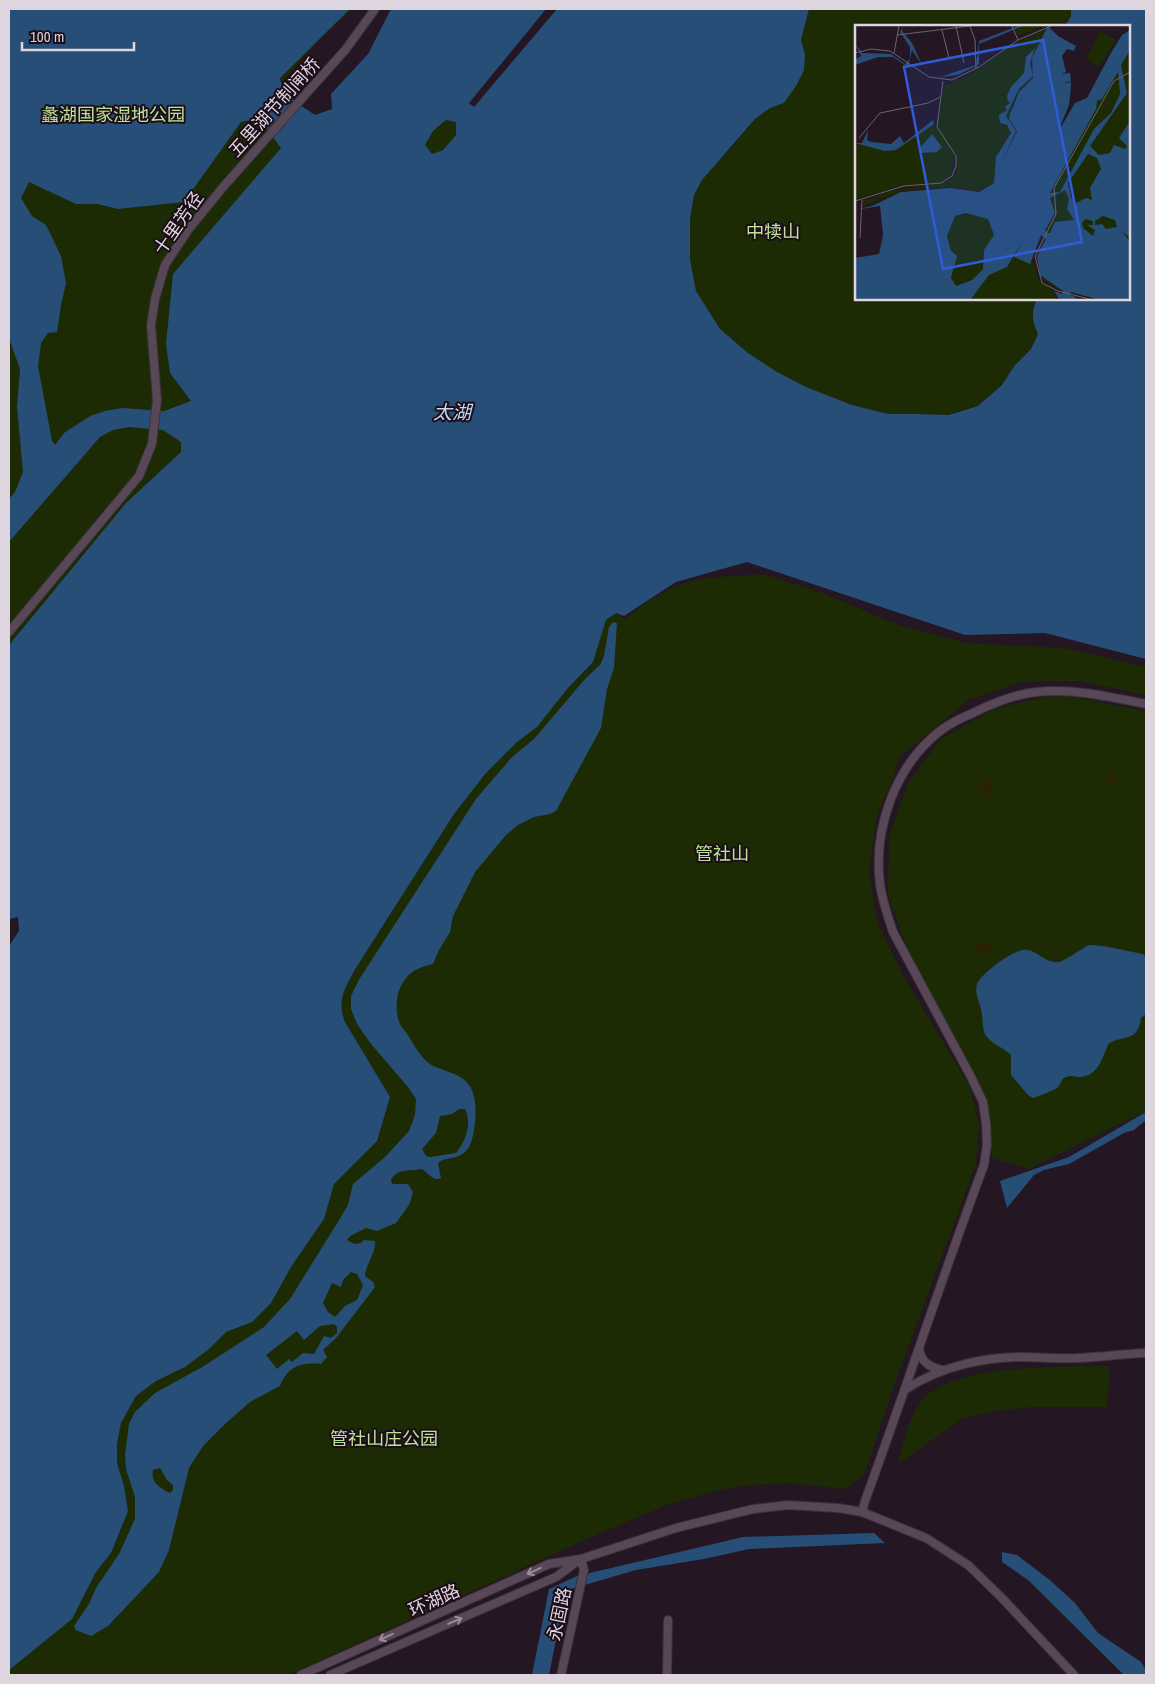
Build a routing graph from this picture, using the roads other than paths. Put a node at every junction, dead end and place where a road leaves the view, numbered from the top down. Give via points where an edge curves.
1 (375, 9) edge
2 (224, 186) joint
3 (9, 632) edge
4 (1146, 704) edge
5 (919, 1345) junction
6 (1146, 1353) edge
7 (942, 1370) junction
8 (906, 1389) junction
9 (862, 1512) junction
10 (581, 1559) junction
11 (668, 1620) dead end
12 (301, 1675) edge
13 (330, 1675) edge
14 (561, 1675) edge
15 (667, 1675) edge
16 (1074, 1675) edge

1 - 2 street, 五里湖节制闸桥 via 346,49
2 - 3 street, 十里芳径 via 188,230 165,265 155,299 152,325 157,400 152,444 139,476
4 - 5 street via 1060,690 1011,697 985,707 940,731 921,749 896,786 888,805 879,859 884,907 893,932 983,1102 986,1123 984,1165
5 - 7 street via 924,1362
5 - 8 street
6 - 7 street via 993,1359
7 - 8 street
8 - 9 street
9 - 10 street, 环湖路 via 788,1505 753,1509 676,1528
9 - 16 street, 环湖路 via 926,1538 968,1565 1002,1596
10 -> 12 street, 环湖路 via 549,1564
13 -> 10 street, 环湖路 via 556,1577
10 - 14 street, 永固路 via 584,1570
11 - 15 street

